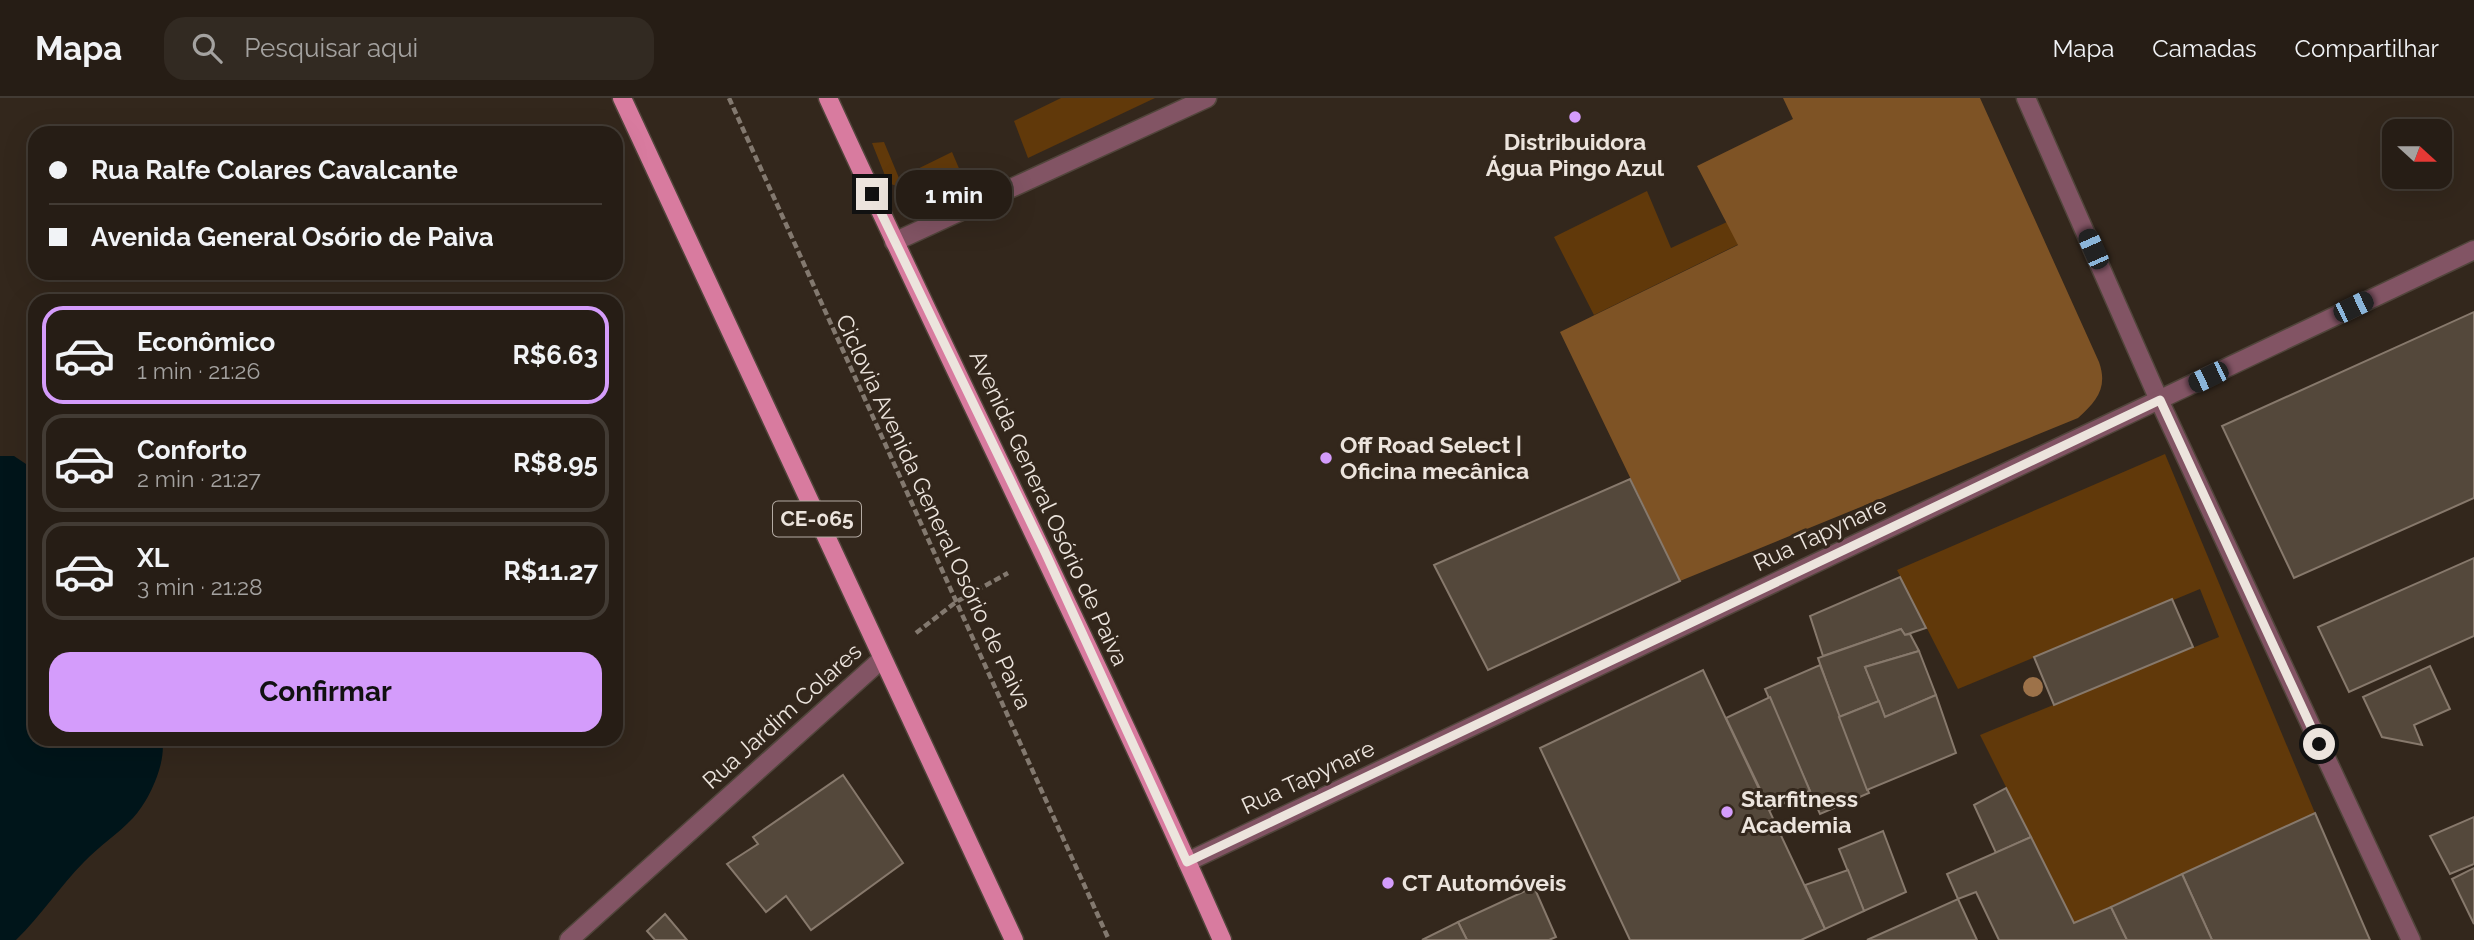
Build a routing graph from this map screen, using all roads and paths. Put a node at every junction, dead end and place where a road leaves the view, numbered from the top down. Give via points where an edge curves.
1 (622, 98) edge
2 (729, 98) edge
3 (828, 98) edge
4 (1207, 98) edge
5 (2026, 98) edge
6 (894, 242) junction
7 (2474, 250) edge
8 (2160, 400) junction
9 (1045, 552) junction
10 (956, 602) junction
11 (882, 659) junction
12 (1187, 862) junction
13 (569, 940) edge
14 (1014, 940) edge
15 (1109, 940) edge
16 (1222, 940) edge
17 (2411, 940) edge

1 - 11 main road, CE-065
2 - 10 path, Ciclovia Avenida General Osório de Paiva
3 - 6 main road, Avenida General Osório de Paiva
4 - 6 street
5 - 8 street
6 - 9 main road, Avenida General Osório de Paiva
7 - 8 street, Rua Tapynare
8 - 12 street, Rua Tapynare
8 - 17 street
9 - 10 path, Rua Jardim Colares
9 - 12 main road, Avenida General Osório de Paiva
10 - 11 path, Rua Jardim Colares
10 - 15 path, Ciclovia Avenida General Osório de Paiva
11 - 13 street, Rua Jardim Colares
11 - 14 main road, CE-065
12 - 16 main road, Avenida General Osório de Paiva

